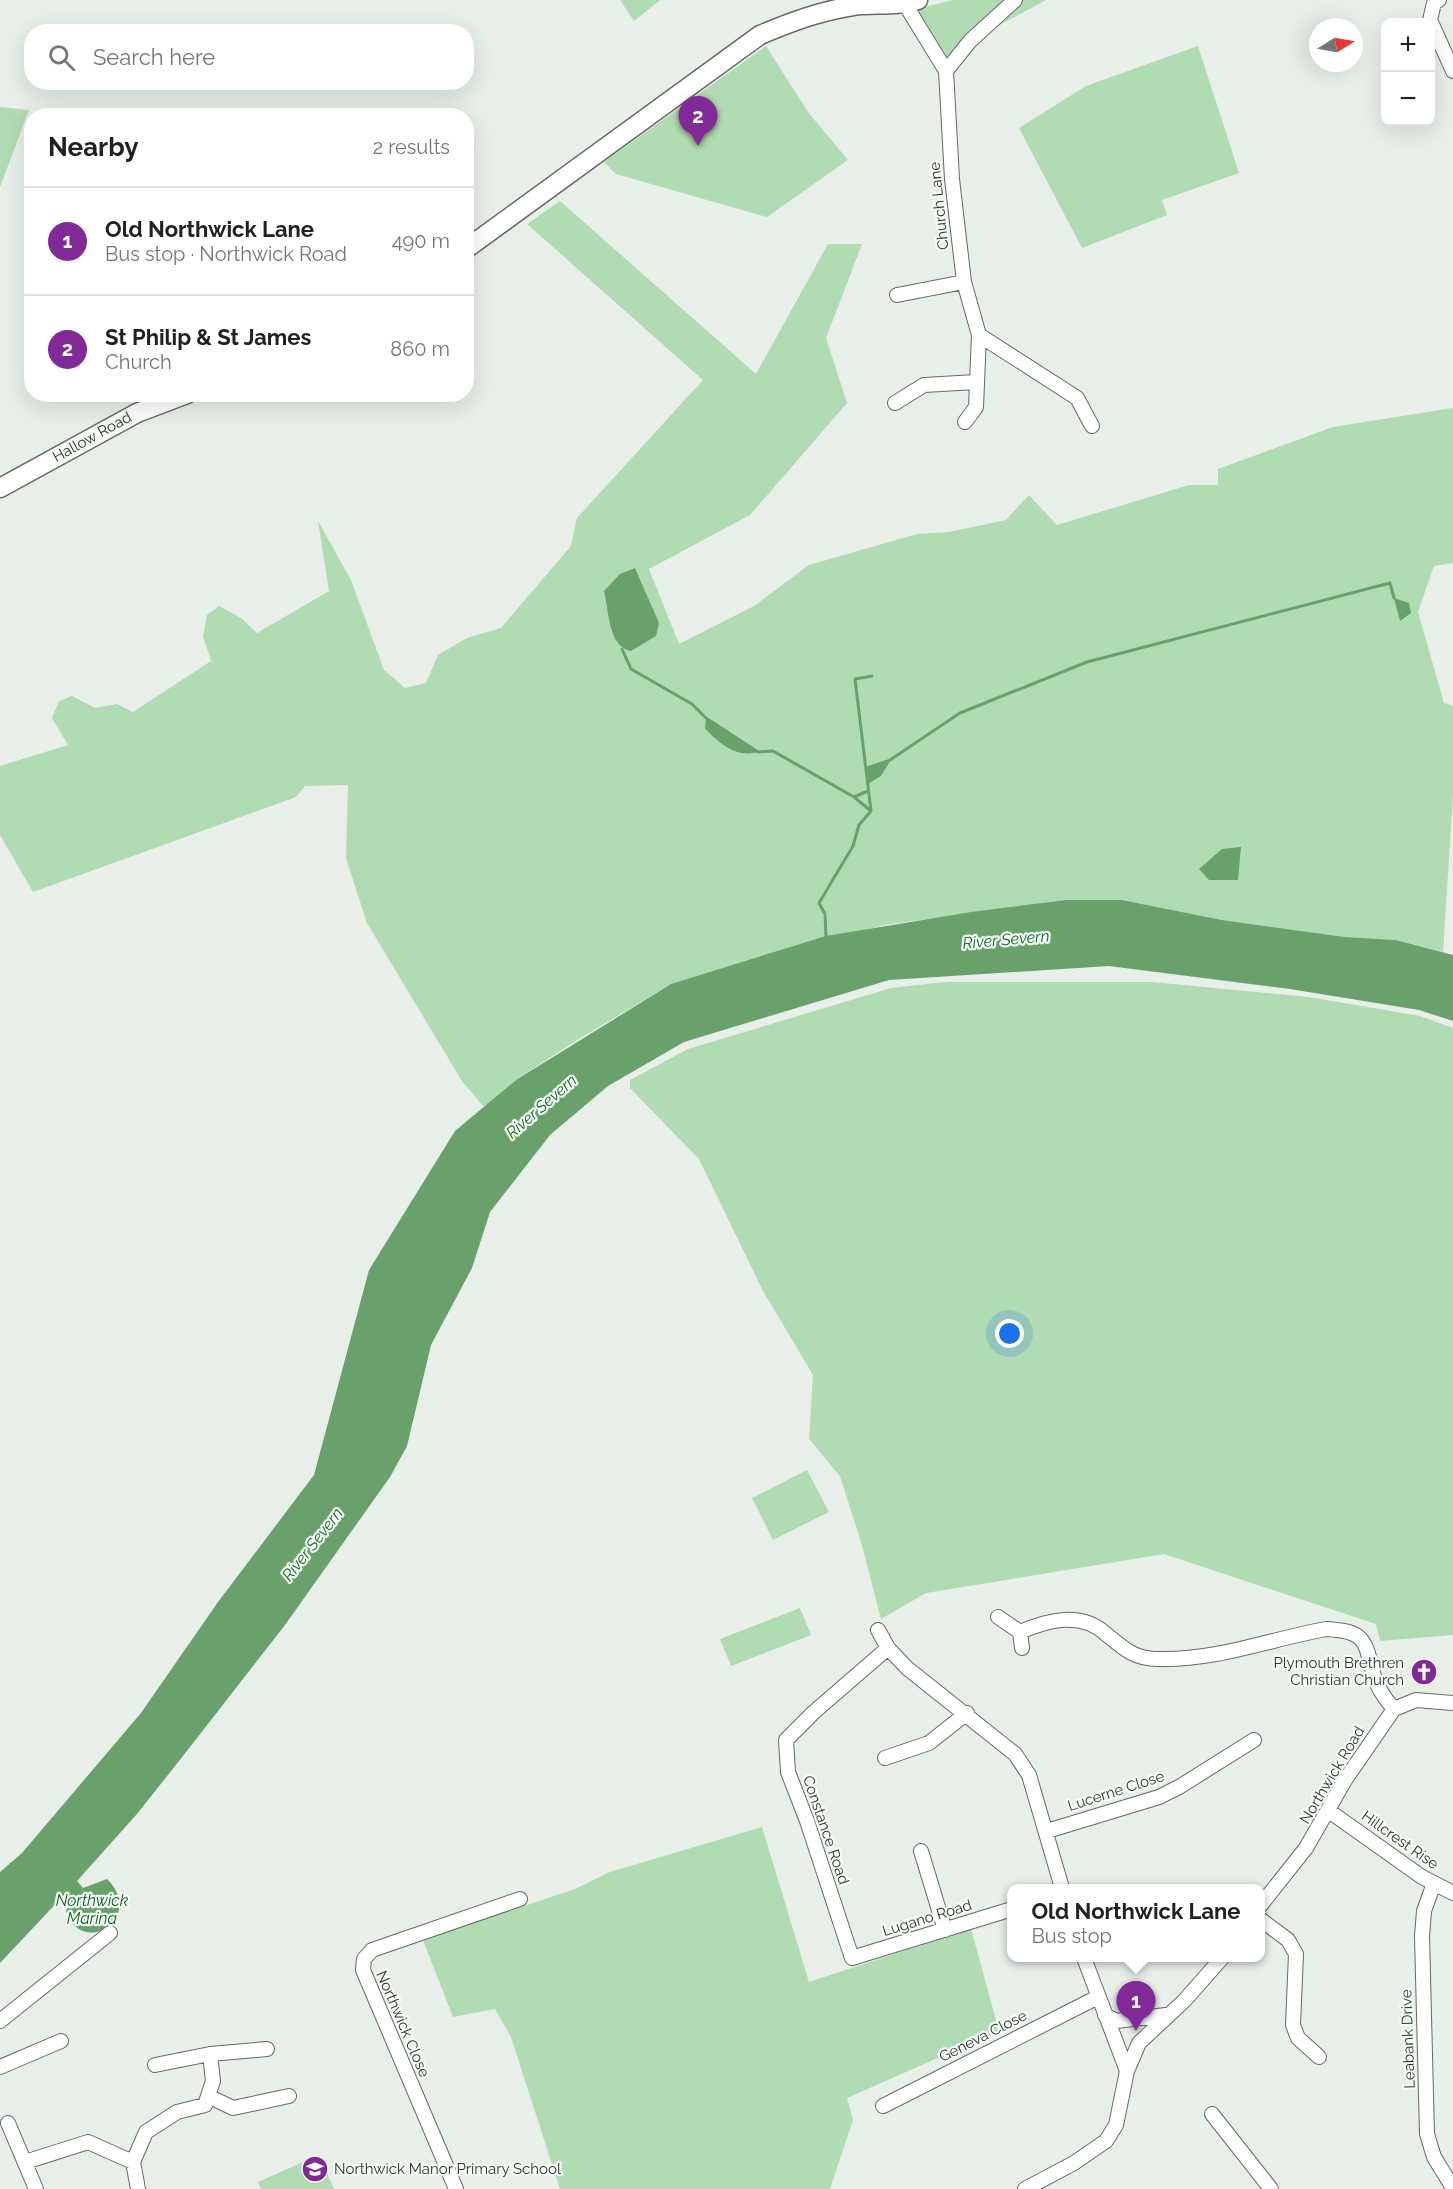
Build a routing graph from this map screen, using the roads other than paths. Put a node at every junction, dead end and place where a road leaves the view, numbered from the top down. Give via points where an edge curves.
1 (1015, 0) edge
2 (1439, 0) edge
3 (912, 2) edge
4 (946, 71) junction
5 (1453, 71) edge
6 (474, 243) edge
7 (964, 282) junction
8 (897, 295) dead end
9 (979, 335) junction
10 (976, 382) junction
11 (165, 402) edge
12 (895, 403) dead end
13 (966, 422) dead end
14 (1092, 426) dead end
15 (0, 488) edge
16 (998, 1617) dead end
17 (878, 1630) dead end
18 (1020, 1632) junction
19 (888, 1648) junction
20 (1022, 1648) dead end
21 (1453, 1703) edge
22 (1394, 1709) junction
23 (967, 1713) junction
24 (1254, 1740) dead end
25 (885, 1758) dead end
26 (1329, 1811) junction
27 (1047, 1831) junction
28 (921, 1851) dead end
29 (1434, 1883) junction
30 (1061, 1884) edge
31 (1453, 1893) edge
32 (520, 1899) dead end
33 (1265, 1900) edge
34 (1007, 1910) edge
35 (1265, 1923) edge
36 (945, 1930) junction
37 (110, 1933) dead end
38 (852, 1958) joint
39 (1085, 1962) edge
40 (1218, 1962) edge
41 (1098, 1997) junction
42 (1105, 2015) junction
43 (1166, 2015) junction
44 (0, 2021) edge
45 (61, 2041) dead end
46 (267, 2049) dead end
47 (210, 2054) junction
48 (1319, 2057) dead end
49 (155, 2064) dead end
50 (0, 2067) edge
51 (1127, 2070) junction
52 (208, 2096) junction
53 (289, 2096) dead end
54 (883, 2106) dead end
55 (1212, 2114) dead end
56 (8, 2123) dead end
57 (25, 2162) junction
58 (134, 2162) junction
59 (1034, 2188) edge
60 (1453, 2188) edge
61 (36, 2189) edge
62 (138, 2189) edge
63 (456, 2189) edge
64 (1271, 2189) edge

1 - 4 street via 970,41
2 - 5 street via 1434,3 1430,21
3 - 4 street, Church Lane
3 - 6 main road via 808,15 760,36
4 - 7 street, Church Lane via 952,179
7 - 8 street
7 - 9 street, Church Lane
9 - 10 street, Church Lane
9 - 14 street via 1077,398
10 - 12 street via 924,385
10 - 13 street, Church Lane via 976,406
11 - 15 main road, Hallow Road via 137,413
16 - 18 street
17 - 19 street
18 - 20 street
18 - 22 street via 1043,1622 1079,1620 1106,1633 1135,1656 1158,1659 1205,1656 1326,1629 1342,1630 1364,1642 1379,1688
19 - 23 street via 907,1668
19 - 38 street, Constance Road via 786,1740 788,1772
21 - 22 street via 1416,1700
22 - 26 street, Northwick Road via 1345,1780
23 - 25 street via 929,1743
23 - 27 street via 1015,1754 1029,1775
24 - 27 street, Lucerne Close via 1159,1797
26 - 29 street, Hillcrest Rise
26 - 33 street, Northwick Road
27 - 30 street
28 - 36 street
29 - 31 street, Hillcrest Rise
29 - 60 street, Leabank Drive via 1424,1911 1422,1936 1427,2134 1434,2157
32 - 63 street, Northwick Close via 372,1950 364,1959 363,1970
34 - 36 street, Lugano Road
35 - 48 street via 1288,1940 1296,1954 1293,2025 1298,2038
36 - 38 street, Lugano Road
37 - 44 street
39 - 41 street
40 - 43 street
41 - 42 street
41 - 54 street, Geneva Close
42 - 43 street via 1116,2021
42 - 51 street
43 - 51 street via 1139,2043
45 - 50 street
46 - 47 street
47 - 49 street
47 - 52 street via 213,2081
51 - 59 street via 1116,2125 1106,2141
52 - 53 street via 233,2108
52 - 58 street via 205,2104 177,2112 146,2132
55 - 64 street
56 - 57 street
57 - 58 street via 88,2142
57 - 61 street
58 - 62 street

